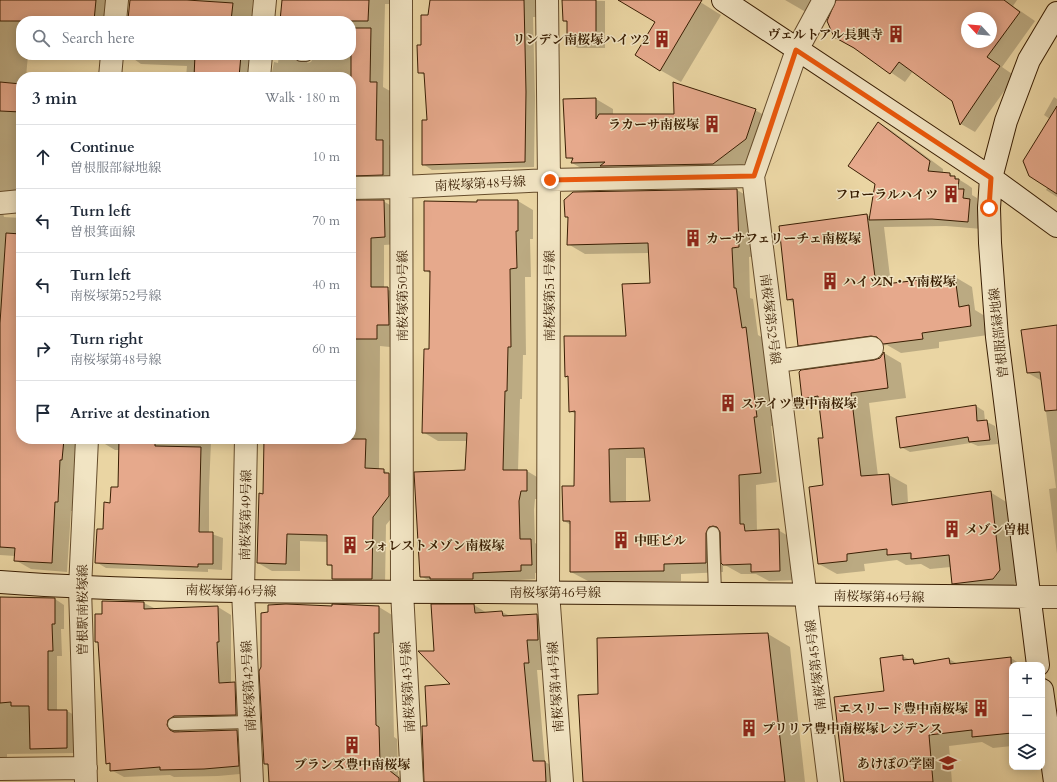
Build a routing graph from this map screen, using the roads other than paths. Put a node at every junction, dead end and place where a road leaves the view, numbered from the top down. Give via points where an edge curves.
1 (117, 0) edge
2 (265, 0) edge
3 (401, 0) edge
4 (547, 0) edge
5 (824, 0) edge
6 (731, 2) edge
7 (1057, 13) edge
8 (115, 16) edge
9 (263, 16) edge
10 (796, 50) junction
11 (112, 60) edge
12 (261, 60) edge
13 (110, 72) edge
14 (259, 72) edge
15 (754, 176) junction
16 (991, 178) junction
17 (550, 180) junction
18 (402, 187) junction
19 (356, 188) edge
20 (16, 201) edge
21 (0, 203) edge
22 (1057, 226) edge
23 (872, 348) dead end
24 (777, 361) junction
25 (87, 444) edge
26 (246, 444) edge
27 (713, 533) dead end
28 (0, 582) edge
29 (80, 588) junction
30 (243, 591) junction
31 (402, 591) junction
32 (548, 592) junction
33 (715, 594) junction
34 (806, 595) junction
35 (1029, 597) junction
36 (1057, 598) edge
37 (1038, 662) edge
38 (1043, 698) edge
39 (249, 722) junction
40 (174, 724) dead end
41 (0, 769) edge
42 (86, 775) edge
43 (252, 782) edge
44 (412, 782) edge
45 (562, 782) edge
46 (829, 782) edge
47 (1055, 782) edge

1 - 8 street
2 - 9 street
3 - 18 street, 南桜塚第50号線
4 - 17 street, 南桜塚第51号線
5 - 10 street, 南桜塚第52号線
6 - 10 street
7 - 16 street, 曽根服部緑地線 via 1029,60 1017,90
10 - 15 street, 南桜塚第52号線
10 - 16 street
11 - 13 street
12 - 14 street
15 - 17 street, 南桜塚第48号線
15 - 24 street, 南桜塚第52号線
16 - 22 street
16 - 35 street, 曽根服部緑地線 via 990,243 998,337
17 - 18 street, 南桜塚第48号線
17 - 32 street, 南桜塚第51号線
18 - 19 street, 南桜塚第48号線
18 - 31 street, 南桜塚第50号線
20 - 21 street
23 - 24 street
24 - 34 street, 南桜塚第52号線
25 - 29 street, 曽根駅南桜塚線
26 - 30 street, 南桜塚第49号線
27 - 33 lane
28 - 29 street, 南桜塚第46号線
29 - 30 street, 南桜塚第46号線
29 - 42 street, 曽根駅南桜塚線
30 - 31 street, 南桜塚第46号線
30 - 39 street, 南桜塚第42号線
31 - 32 street, 南桜塚第46号線
31 - 44 street, 南桜塚第43号線
32 - 33 street, 南桜塚第46号線
32 - 45 street, 南桜塚第44号線
33 - 34 street, 南桜塚第46号線
34 - 35 street, 南桜塚第46号線
34 - 46 street, 南桜塚第45号線
35 - 36 street, 南桜塚第46号線
35 - 37 street, 曽根服部緑地線
38 - 47 street
39 - 40 lane
39 - 43 street, 南桜塚第42号線
41 - 42 street

